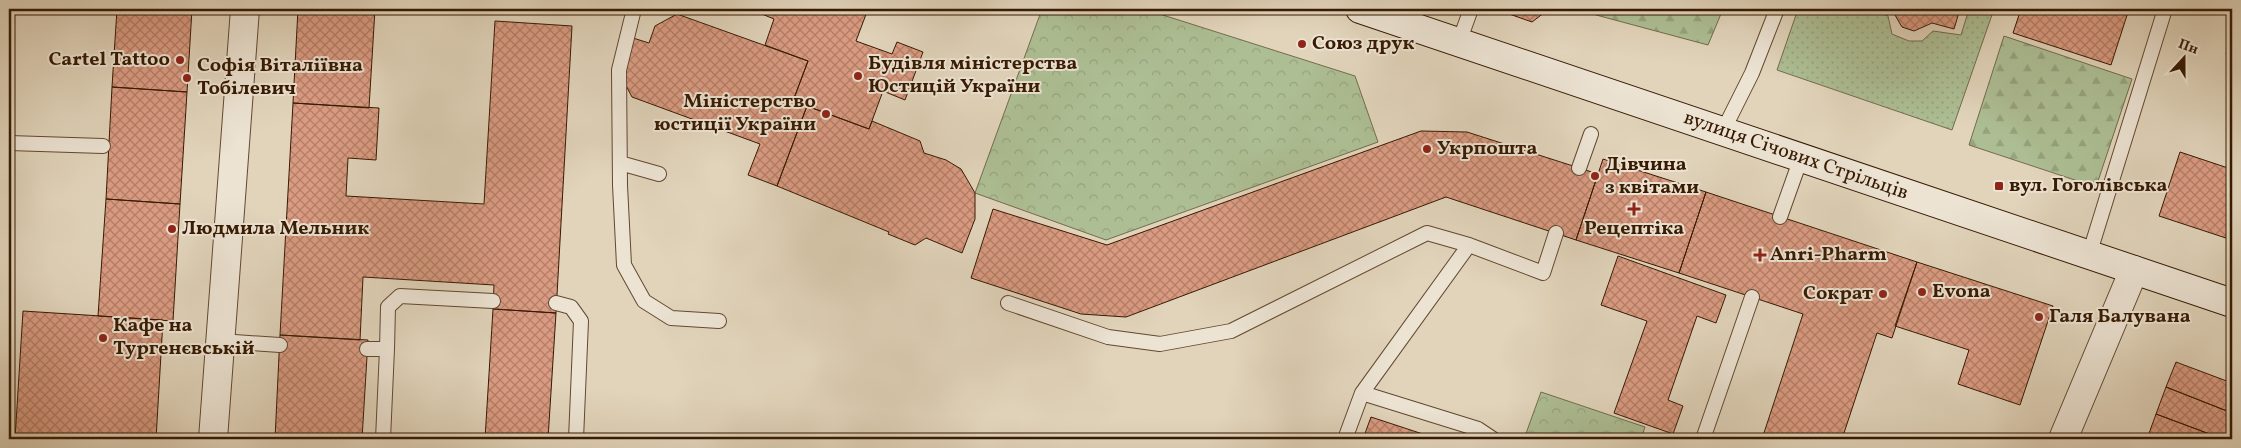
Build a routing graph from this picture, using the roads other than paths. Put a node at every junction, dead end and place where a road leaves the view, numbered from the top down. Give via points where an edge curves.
1 (245, 9) edge
2 (634, 9) edge
3 (1360, 9) edge
4 (1471, 9) edge
5 (1777, 9) edge
6 (2165, 9) edge
7 (1458, 42) junction
8 (1723, 131) junction
9 (1591, 134) dead end
10 (9, 143) edge
11 (103, 146) dead end
12 (1801, 158) junction
13 (620, 163) junction
14 (1579, 168) dead end
15 (659, 174) dead end
16 (1780, 217) dead end
17 (1556, 233) dead end
18 (1469, 245) junction
19 (2089, 255) junction
20 (2134, 270) junction
21 (1752, 297) dead end
22 (494, 301) dead end
23 (1008, 303) dead end
24 (2232, 303) edge
25 (556, 304) dead end
26 (719, 322) dead end
27 (220, 341) junction
28 (280, 345) dead end
29 (367, 349) dead end
30 (387, 350) junction
31 (1362, 393) junction
32 (213, 439) edge
33 (384, 439) edge
34 (576, 439) edge
35 (1345, 439) edge
36 (1493, 439) edge
37 (1703, 439) edge
38 (2063, 439) edge

1 - 27 main road
2 - 13 lane via 620,70
3 - 7 main road, вулиця Січових Стрільців
4 - 7 lane
5 - 8 lane via 1752,73
6 - 19 lane
7 - 8 main road, вулиця Січових Стрільців
8 - 12 main road, вулиця Січових Стрільців
9 - 14 lane
10 - 11 lane
12 - 16 lane
12 - 19 main road, вулиця Січових Стрільців
13 - 15 lane
13 - 26 lane via 624,265 644,301 671,318
17 - 18 lane via 1543,273
18 - 23 lane via 1427,233 1231,331 1160,344 1108,337
18 - 31 lane
19 - 20 main road, вулиця Січових Стрільців
20 - 24 main road, вулиця Січових Стрільців
20 - 38 main road
21 - 37 lane
22 - 30 lane via 400,296 388,307
25 - 34 lane via 571,306 581,321
27 - 28 lane
27 - 32 main road
29 - 30 lane
30 - 33 lane
31 - 35 lane
31 - 36 lane via 1478,429

